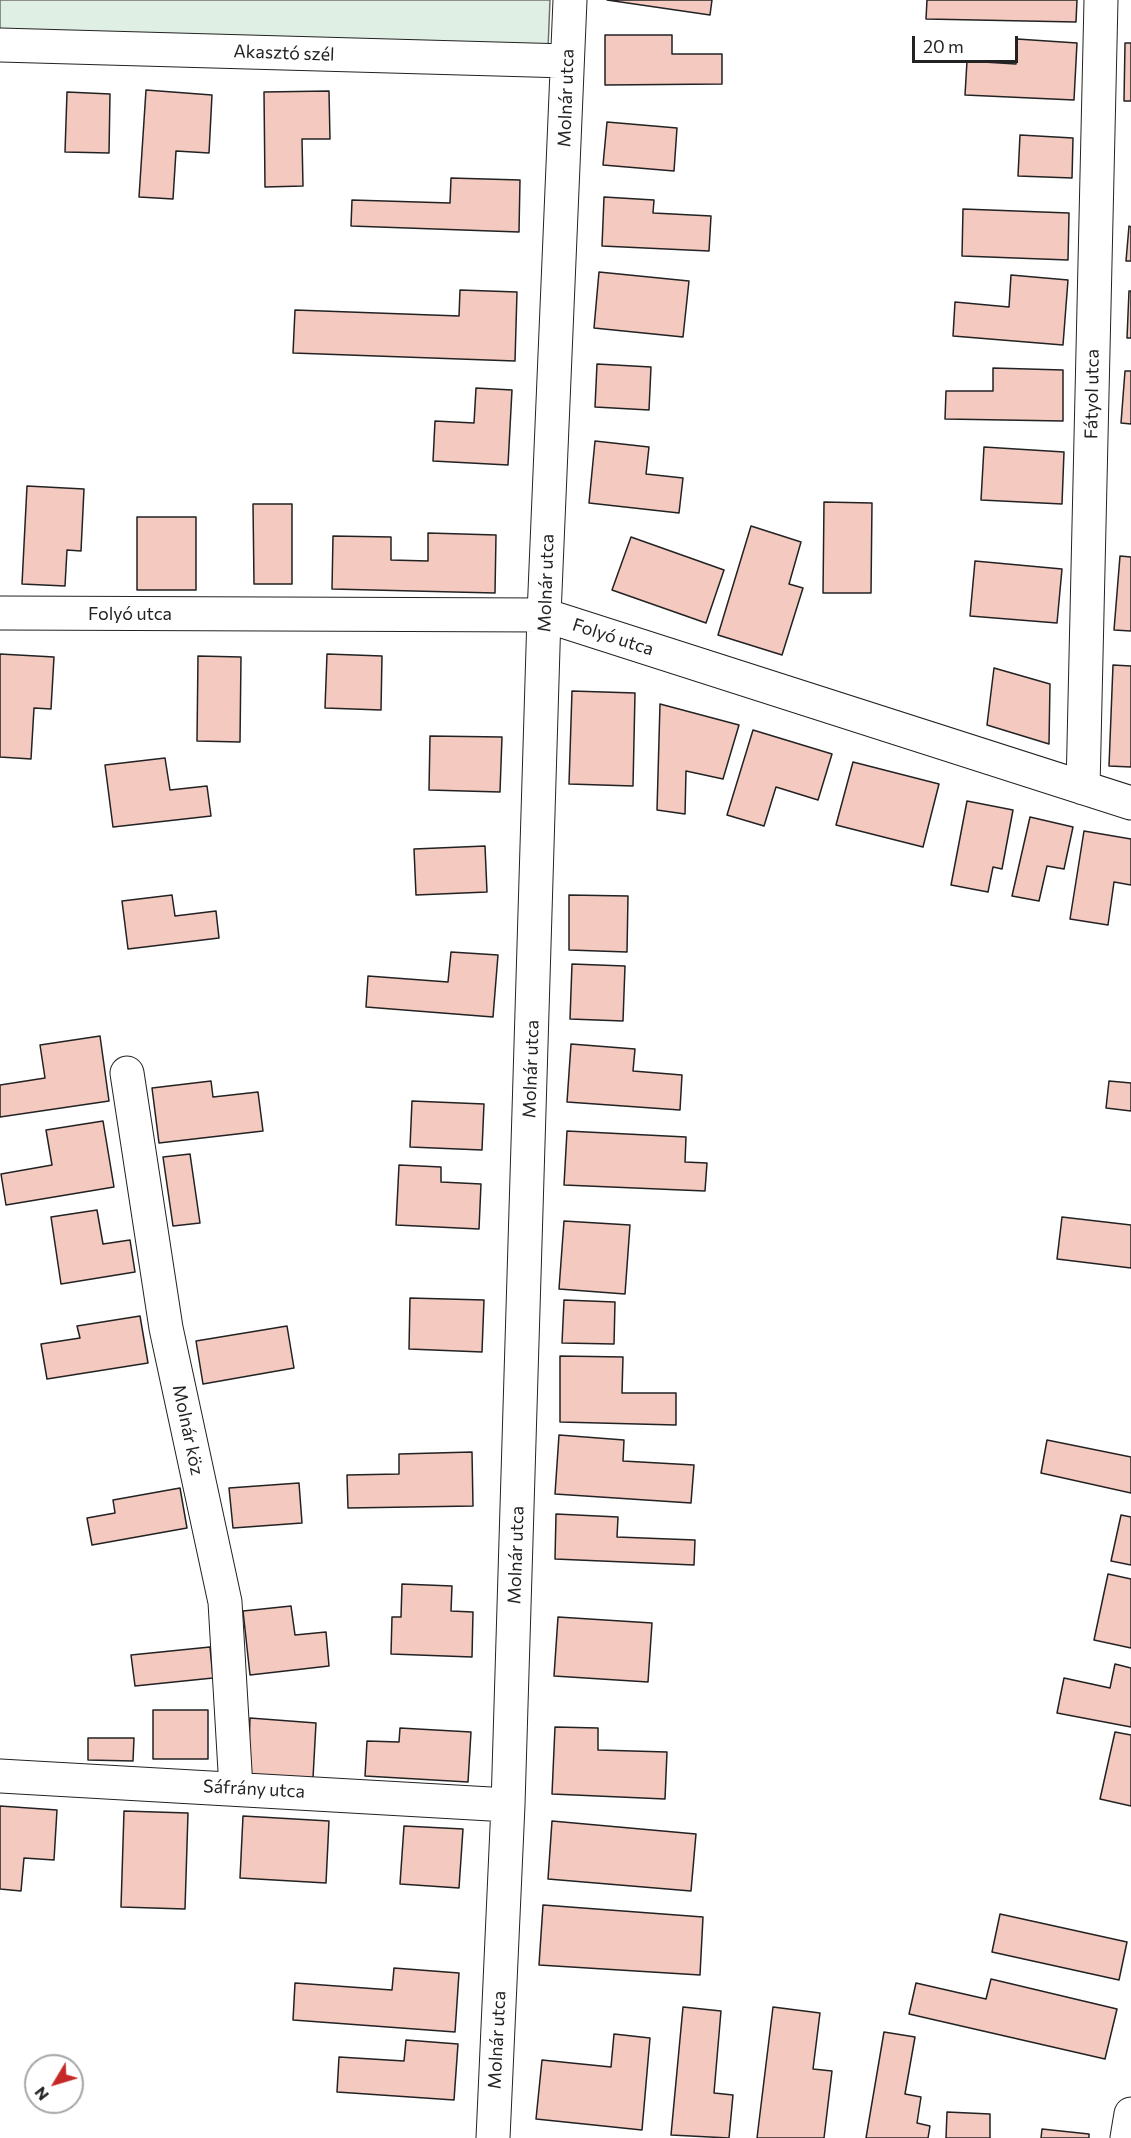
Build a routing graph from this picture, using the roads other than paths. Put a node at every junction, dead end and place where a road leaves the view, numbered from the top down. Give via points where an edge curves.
1 (570, 0) edge
2 (1101, 0) edge
3 (0, 45) edge
4 (567, 62) junction
5 (0, 613) edge
6 (544, 615) junction
7 (1083, 788) junction
8 (1131, 803) edge
9 (127, 1073) dead end
10 (0, 1776) edge
11 (236, 1788) junction
12 (508, 1804) junction
13 (1131, 2114) edge
14 (493, 2138) edge
15 (1127, 2138) edge

1 - 4 street, Molnár utca
2 - 7 street, Fátyol utca
3 - 4 street, Akasztó szél
4 - 6 street, Molnár utca
5 - 6 street, Folyó utca
6 - 7 street, Folyó utca
6 - 12 street, Molnár utca
7 - 8 street, Folyó utca
9 - 11 street, Molnár köz via 166,1328 225,1602
10 - 11 street, Sáfrány utca
11 - 12 street, Sáfrány utca
12 - 14 street, Molnár utca
13 - 15 street

